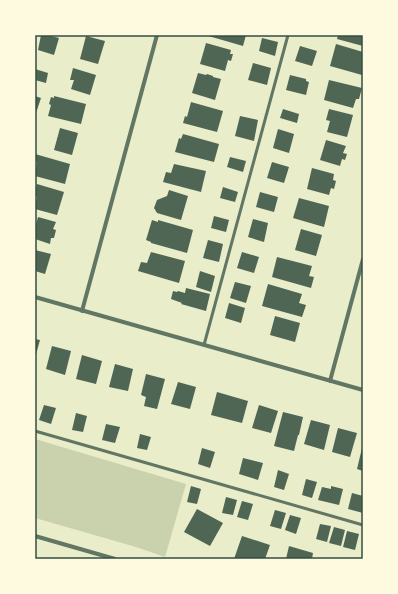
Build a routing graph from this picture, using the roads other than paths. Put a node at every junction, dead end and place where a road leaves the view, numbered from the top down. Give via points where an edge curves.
1 (157, 35) edge
2 (288, 35) edge
3 (363, 259) edge
4 (35, 298) edge
5 (82, 311) junction
6 (204, 345) junction
7 (330, 381) junction
8 (363, 390) edge
9 (35, 431) edge
10 (363, 524) edge
11 (35, 536) edge
12 (114, 559) edge

1 - 5 street
2 - 6 lane
3 - 7 street
4 - 5 street
5 - 6 street
6 - 7 street
7 - 8 street
9 - 10 lane
11 - 12 street

